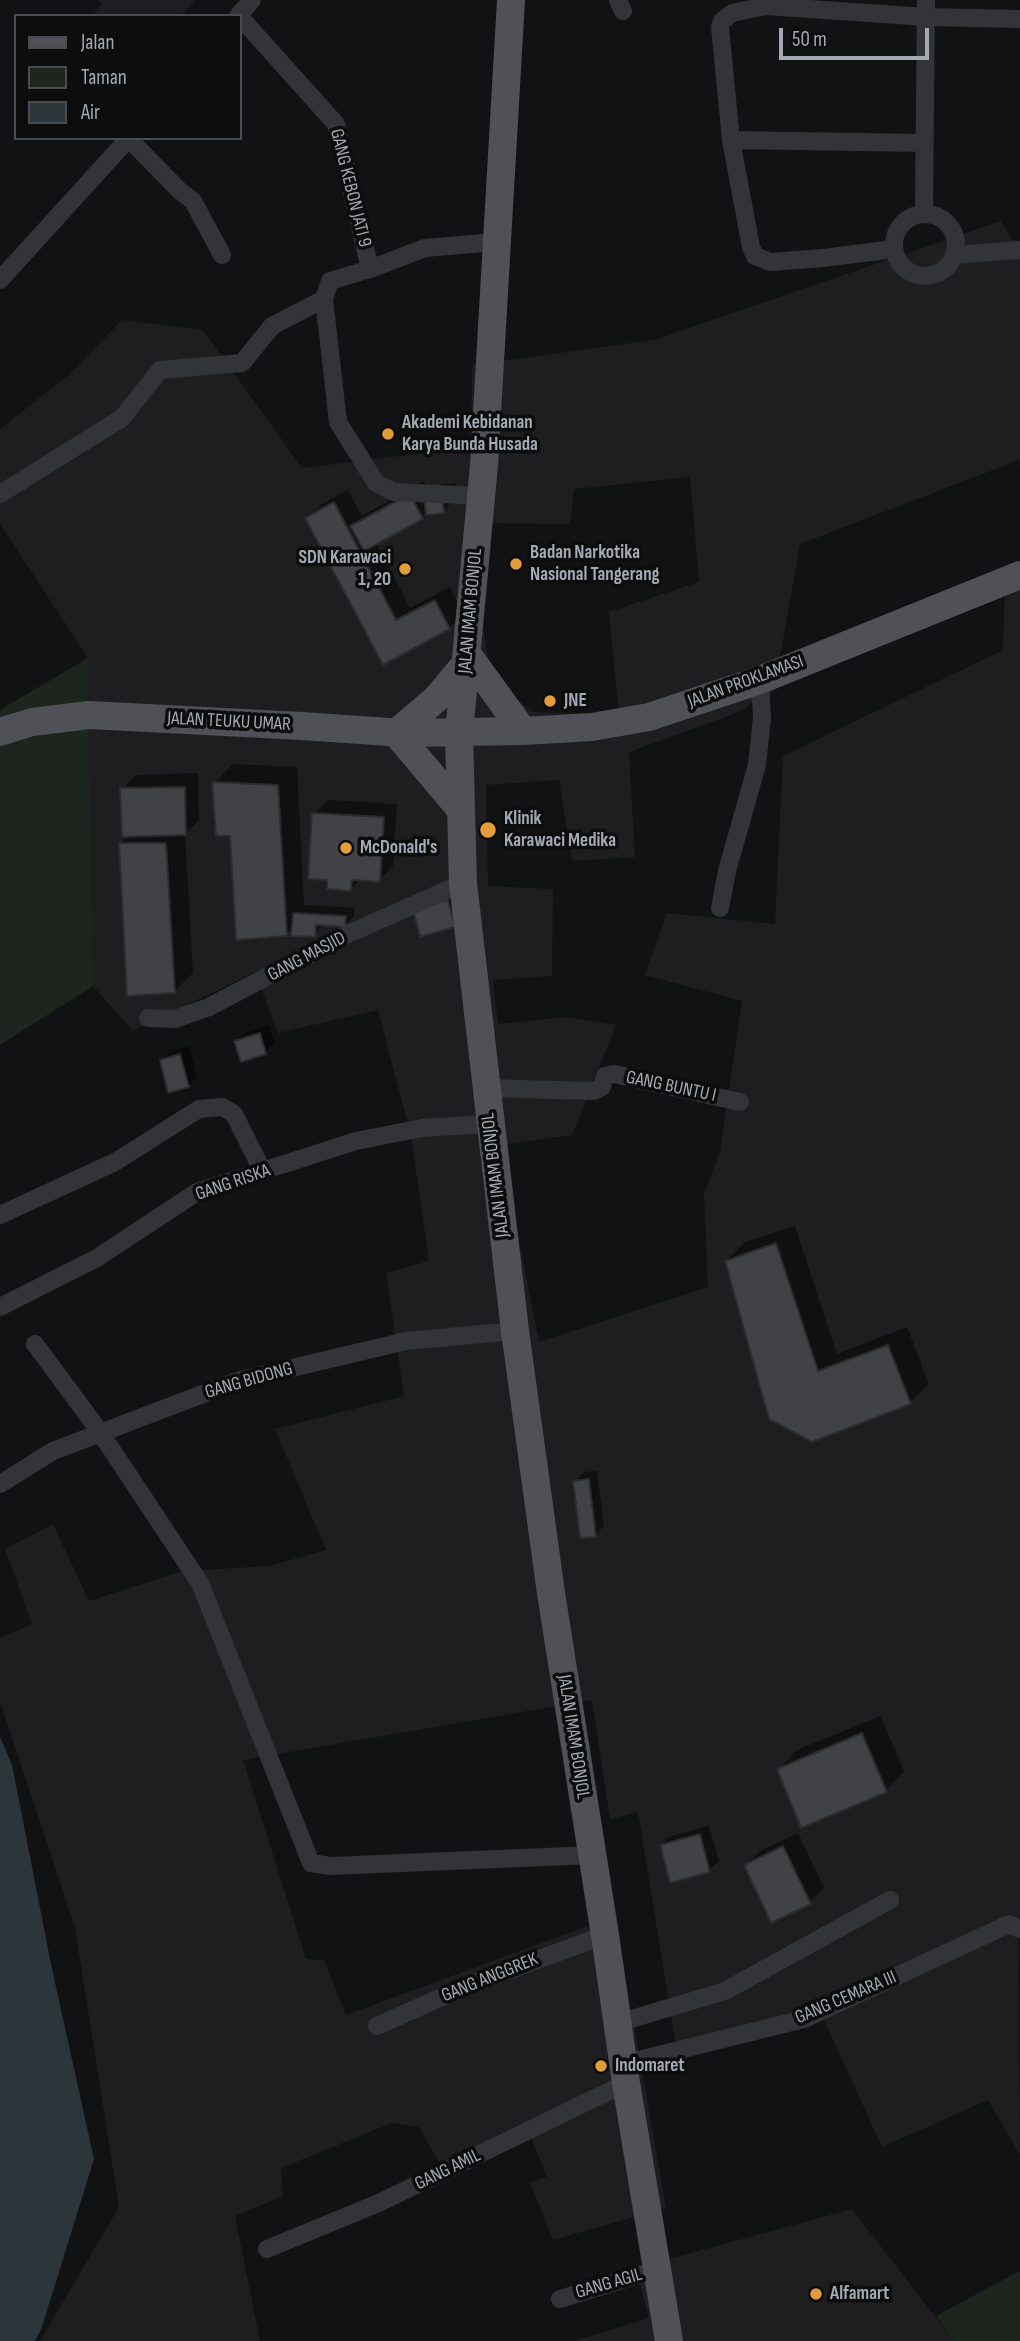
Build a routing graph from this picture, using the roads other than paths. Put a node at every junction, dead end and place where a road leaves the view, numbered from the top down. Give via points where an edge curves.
1 (252, 0) edge
2 (511, 0) edge
3 (766, 3) edge
4 (926, 8) edge
5 (241, 14) edge
6 (242, 19) edge
7 (1020, 19) edge
8 (128, 140) edge
9 (130, 140) edge
10 (731, 140) junction
11 (924, 143) junction
12 (924, 214) junction
13 (496, 242) junction
14 (894, 249) junction
15 (1020, 250) edge
16 (954, 255) junction
17 (222, 256) dead end
18 (370, 269) junction
19 (0, 280) edge
20 (324, 299) junction
21 (0, 494) edge
22 (481, 496) junction
23 (1020, 575) edge
24 (467, 658) junction
25 (760, 680) junction
26 (523, 731) junction
27 (0, 732) edge
28 (396, 733) junction
29 (459, 733) junction
30 (461, 810) junction
31 (463, 883) junction
32 (720, 908) dead end
33 (148, 1018) dead end
34 (486, 1088) junction
35 (740, 1102) dead end
36 (489, 1124) junction
37 (263, 1172) junction
38 (0, 1215) edge
39 (0, 1307) edge
40 (515, 1331) junction
41 (35, 1344) dead end
42 (100, 1432) junction
43 (0, 1484) edge
44 (592, 1854) junction
45 (890, 1900) dead end
46 (1020, 1929) edge
47 (605, 1935) junction
48 (618, 2024) junction
49 (377, 2026) dead end
50 (624, 2074) junction
51 (267, 2249) dead end
52 (659, 2269) junction
53 (559, 2299) dead end
54 (669, 2341) edge

1 - 5 street
2 - 13 main road, JALAN IMAM BONJOL
3 - 4 street
3 - 10 street via 732,13 720,27
4 - 7 street
4 - 11 street
6 - 18 street, GANG KEBON JATI 9 via 336,124
8 - 19 street
9 - 17 street via 193,201
10 - 11 street
10 - 14 street via 755,256 770,261
11 - 12 street
12 - 14 street via 913,216 898,229
12 - 16 street via 934,215 950,227
13 - 18 street via 425,248
13 - 22 main road, JALAN IMAM BONJOL
14 - 16 street via 903,267 921,276 941,271
15 - 16 street
18 - 20 street via 330,281
20 - 21 street via 272,326 242,363 160,370 122,418
20 - 22 street via 338,422 376,483 394,492
22 - 24 main road, JALAN IMAM BONJOL
23 - 25 main road, JALAN PROKLAMASI
24 - 26 main road
24 - 28 main road via 436,699
24 - 29 main road, JALAN IMAM BONJOL
25 - 26 main road, JALAN PROKLAMASI via 649,716 592,727
25 - 32 street via 757,765
26 - 29 main road, JALAN PROKLAMASI
27 - 28 main road, JALAN TEUKU UMAR via 32,722 89,715
28 - 29 main road, JALAN TEUKU UMAR
28 - 30 main road
29 - 30 main road, JALAN IMAM BONJOL
30 - 31 main road, JALAN IMAM BONJOL
31 - 33 street, GANG MASJID via 348,934 209,1007 175,1019
31 - 34 main road, JALAN IMAM BONJOL
34 - 35 street, GANG BUNTU I via 594,1091 602,1087 605,1076 614,1074
34 - 36 main road, JALAN IMAM BONJOL
36 - 37 street, GANG RISKA via 422,1128 356,1141
36 - 40 main road, JALAN IMAM BONJOL
37 - 38 street via 234,1114 223,1107 199,1109 115,1162
37 - 39 street, GANG RISKA via 197,1192 97,1258
40 - 42 street, GANG BIDONG via 406,1342 237,1381
40 - 44 main road, JALAN IMAM BONJOL
41 - 42 street
42 - 43 street, GANG BIDONG via 53,1451
42 - 44 street via 200,1583 311,1863 330,1866
44 - 47 main road, JALAN IMAM BONJOL
45 - 48 street via 725,1991
46 - 50 street, GANG CEMARA III via 1010,1924 804,2019
47 - 48 main road, JALAN IMAM BONJOL
47 - 49 street, GANG ANGGREK via 468,1985
48 - 50 main road, JALAN IMAM BONJOL
50 - 51 street, GANG AMIL via 381,2202
50 - 52 main road, JALAN IMAM BONJOL
52 - 53 street, GANG AGIL
52 - 54 main road, JALAN IMAM BONJOL

